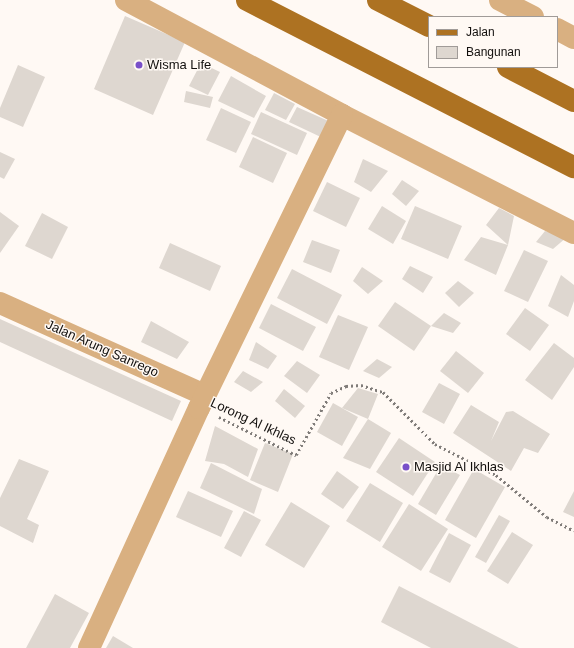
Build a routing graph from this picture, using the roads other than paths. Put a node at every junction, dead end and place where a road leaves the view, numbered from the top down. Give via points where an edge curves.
1 (126, 0) edge
2 (247, 0) edge
3 (378, 0) edge
4 (500, 0) edge
5 (531, 16) edge
6 (428, 25) edge
7 (510, 68) edge
8 (574, 101) edge
9 (342, 115) junction
10 (574, 167) edge
11 (574, 233) edge
12 (0, 304) edge
13 (202, 401) junction
14 (89, 648) edge

1 - 9 street
2 - 10 main road
3 - 6 main road
4 - 5 street
7 - 8 main road
9 - 11 street
9 - 13 street
12 - 13 street, Jalan Arung Sanrego
13 - 14 street

